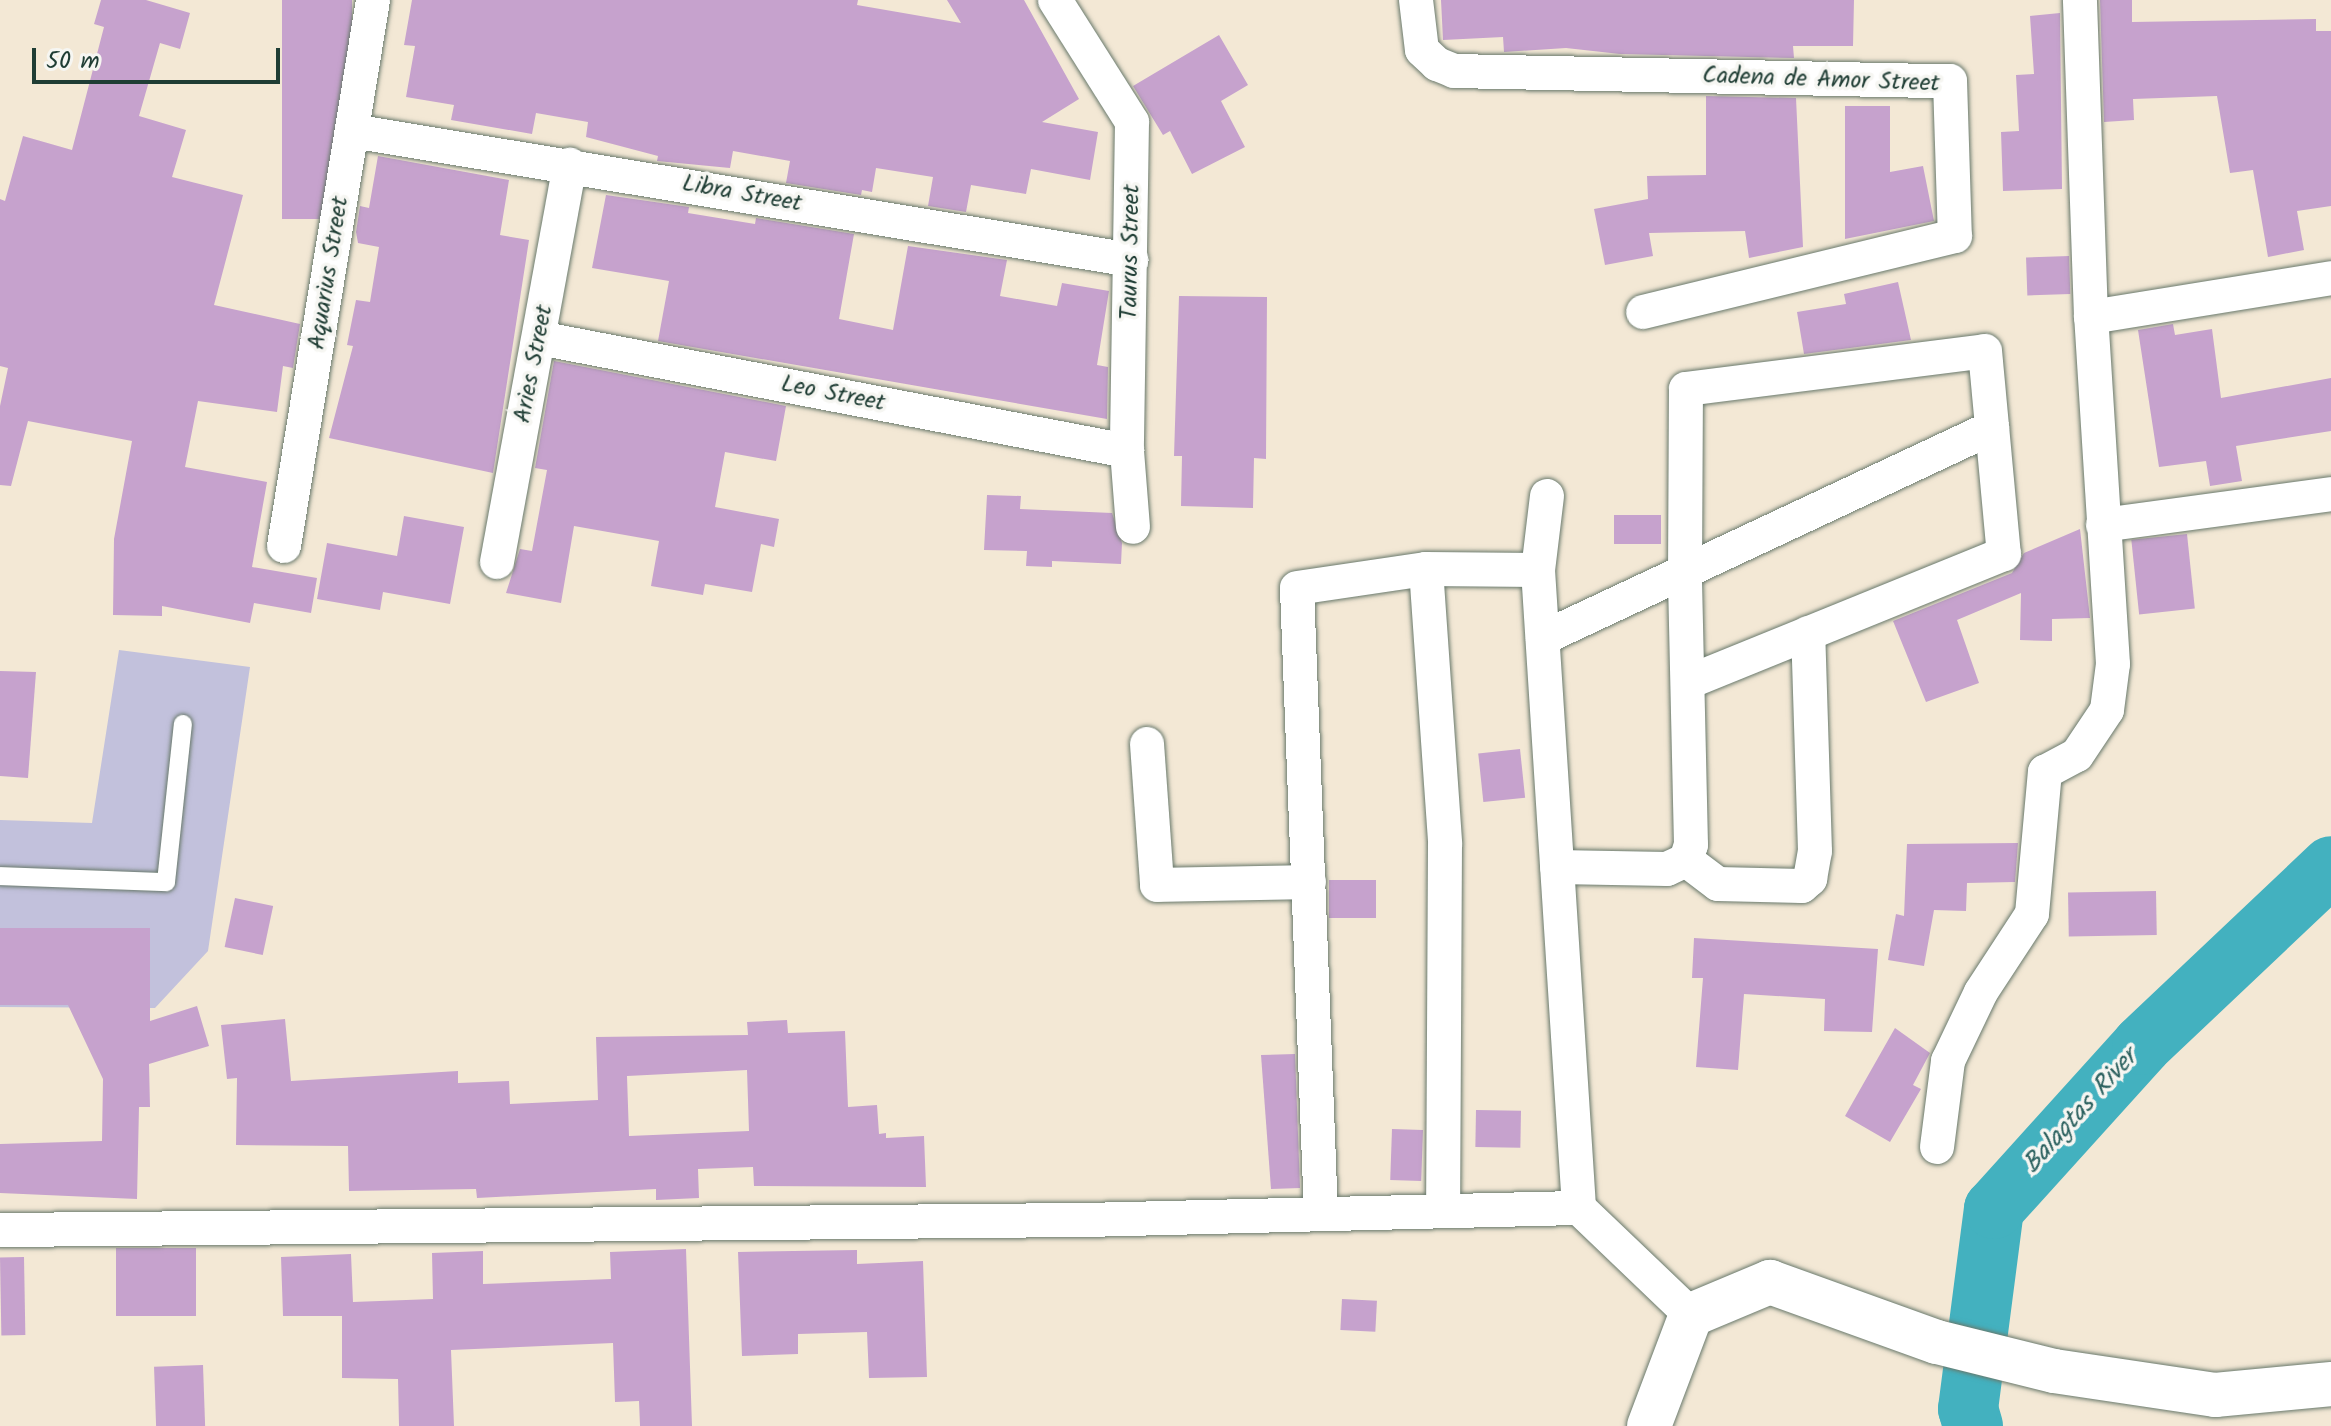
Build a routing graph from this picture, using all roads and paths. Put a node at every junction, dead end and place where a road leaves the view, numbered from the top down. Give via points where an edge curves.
1 (373, 0) edge
2 (1055, 0) edge
3 (1416, 0) edge
4 (2080, 0) edge
5 (352, 131) junction
6 (570, 165) junction
7 (1131, 260) junction
8 (2331, 278) edge
9 (1643, 312) dead end
10 (2091, 317) junction
11 (539, 338) junction
12 (1992, 428) junction
13 (1127, 451) junction
14 (2331, 494) edge
15 (1547, 496) dead end
16 (2103, 525) junction
17 (1133, 527) dead end
18 (284, 546) dead end
19 (497, 562) dead end
20 (1426, 569) junction
21 (1538, 570) junction
22 (1685, 574) junction
23 (1808, 633) junction
24 (1543, 638) junction
25 (1689, 682) junction
26 (183, 724) dead end
27 (1147, 744) dead end
28 (1686, 860) junction
29 (1557, 867) junction
30 (0, 876) edge
31 (1309, 882) junction
32 (1937, 1147) dead end
33 (1579, 1208) junction
34 (1443, 1211) junction
35 (1321, 1214) junction
36 (0, 1230) edge
37 (1691, 1315) junction
38 (2331, 1384) edge
39 (1649, 1426) edge

1 - 5 street, Aquarius Street
2 - 7 street, Taurus Street via 1132,122
3 - 9 street, Cadena de Amor Street via 1422,50 1454,71 1950,81 1955,236
4 - 10 street
5 - 6 street, Libra Street
5 - 18 street, Aquarius Street
6 - 7 street, Libra Street
6 - 11 street, Aries Street
7 - 13 street, Taurus Street
8 - 10 street
10 - 16 street
11 - 13 street, Leo Street
11 - 19 street, Aries Street
12 - 22 street
12 - 22 street via 1985,351 1686,389
12 - 23 street via 2004,554
13 - 17 street, Taurus Street
14 - 16 street
15 - 21 street
16 - 32 street via 2113,664 2107,710 2077,755 2045,772 2032,914 1981,992 1948,1061
20 - 21 street
20 - 31 street via 1297,588
20 - 34 street via 1445,844
21 - 24 street
22 - 24 street
22 - 25 street
23 - 25 street
23 - 28 street via 1815,851 1810,879 1802,886 1718,884
24 - 29 street
25 - 28 street via 1691,845
26 - 30 lane via 166,882
27 - 31 street via 1157,885
28 - 29 street via 1667,869
29 - 33 street
31 - 35 street
33 - 34 street
33 - 37 street
34 - 35 street
35 - 36 street
37 - 38 street via 1770,1282 1937,1342 2054,1371 2215,1395
37 - 39 street

